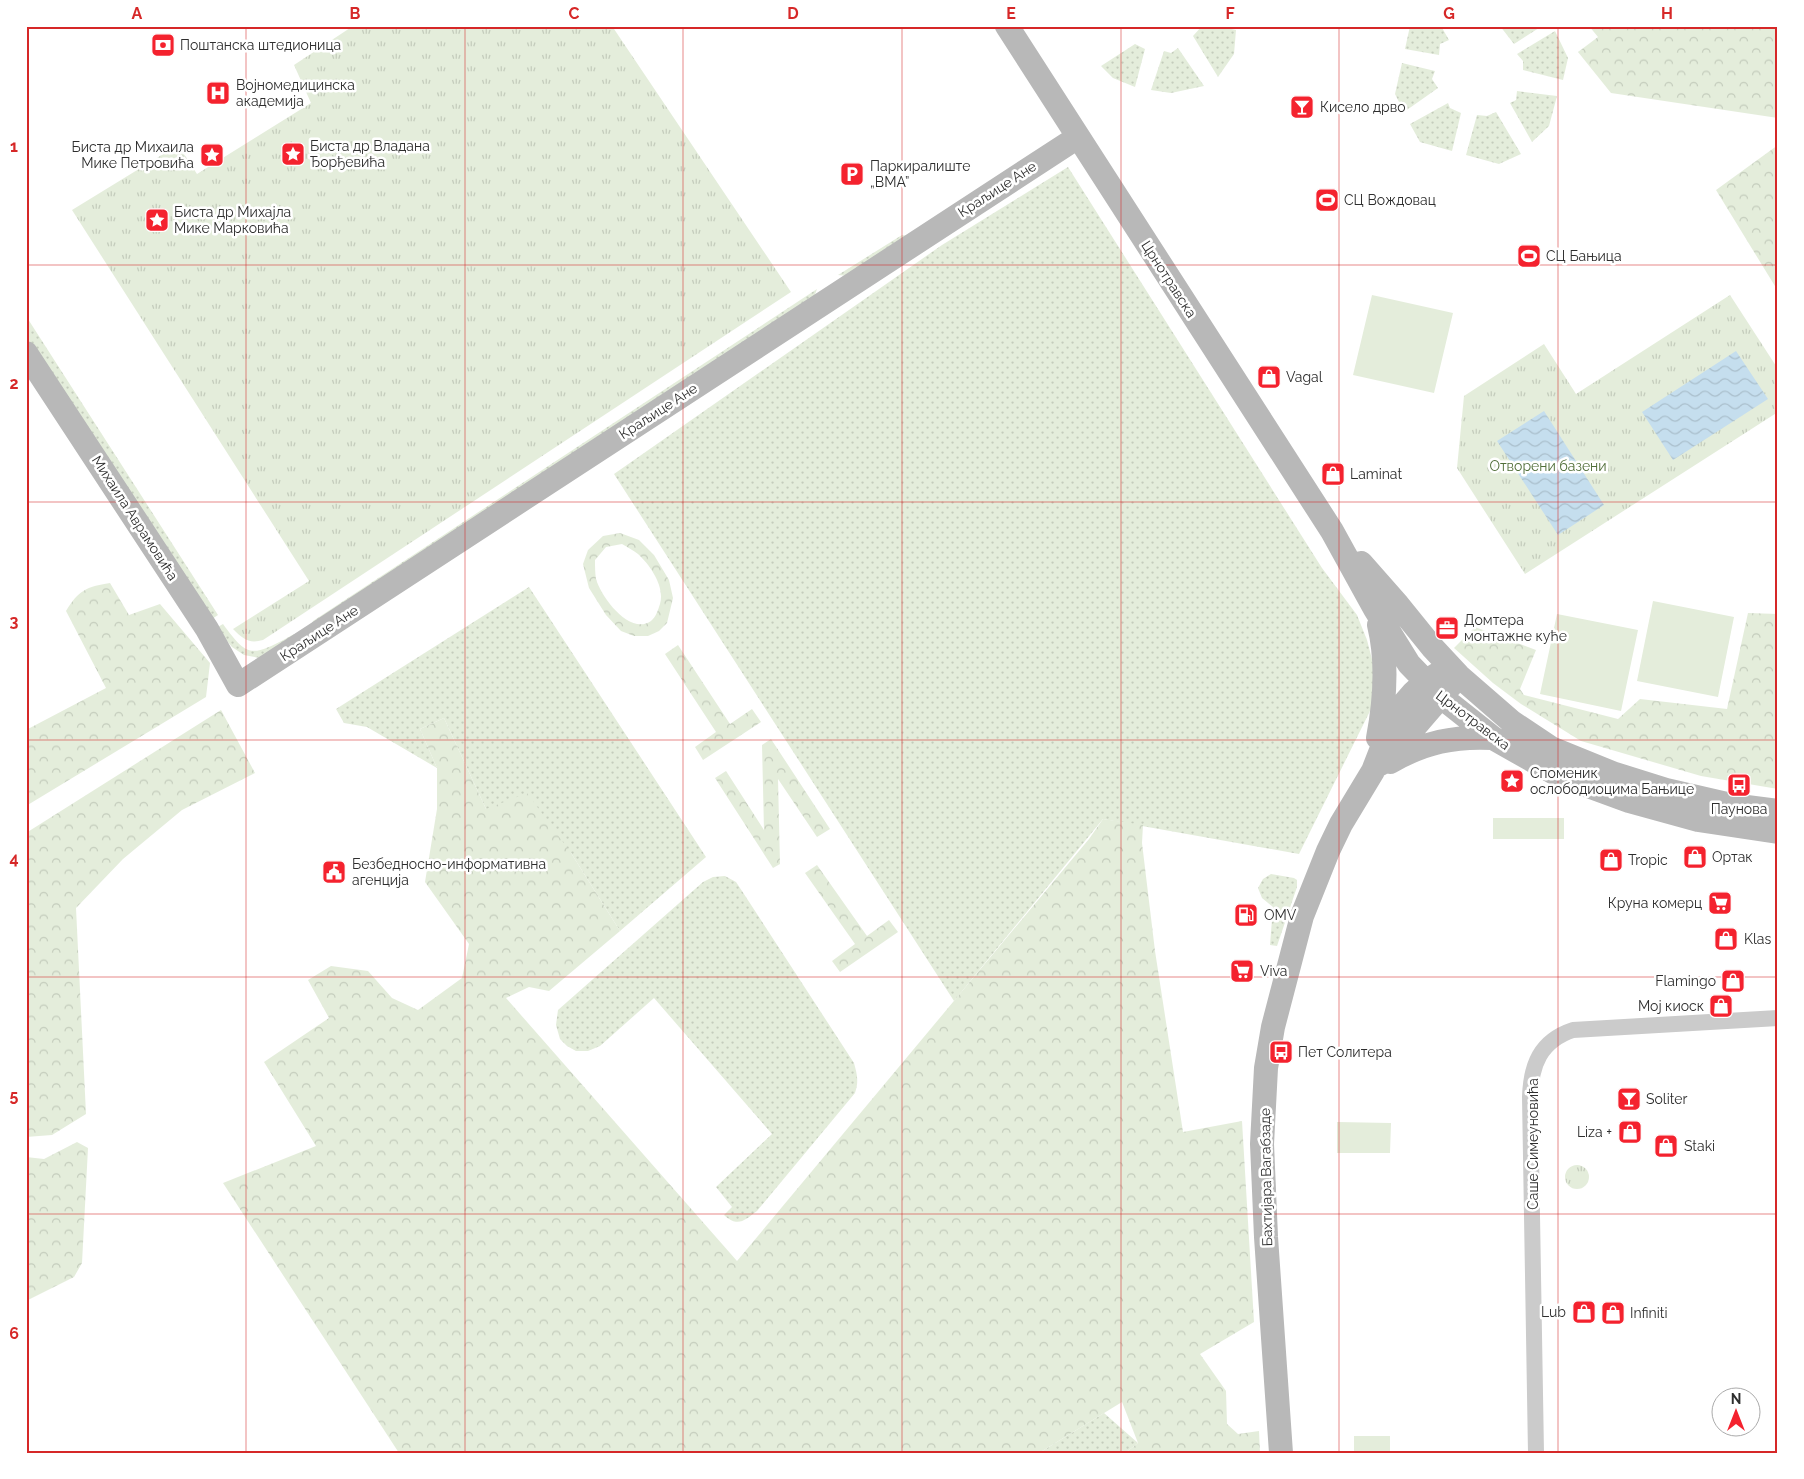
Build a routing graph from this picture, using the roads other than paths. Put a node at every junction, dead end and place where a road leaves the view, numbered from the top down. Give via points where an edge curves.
1 (1007, 26) edge
2 (1078, 137) junction
3 (26, 353) edge
4 (1332, 531) junction
5 (1375, 609) junction
6 (1454, 671) junction
7 (238, 685) joint
8 (1432, 689) junction
9 (1494, 738) junction
10 (1373, 772) junction
11 (1778, 811) edge
12 (1778, 832) edge
13 (1778, 1018) edge
14 (1280, 1453) edge
15 (1536, 1453) edge

1 - 2 main road, Црнотравска
2 - 4 main road, Црнотравска
2 - 7 main road, Краљице Ане
3 - 7 main road, Михаила Аврамовића via 207,629
4 - 5 main road, Црнотравска
4 - 6 main road, Црнотравска
5 - 8 main road, Црнотравска via 1410,664
5 - 10 main road via 1383,643 1385,677
6 - 8 main road, Бахтијара Вагабзаде
6 - 11 main road, Црнотравска via 1525,732 1573,758 1666,790 1731,805
8 - 9 main road, Црнотравска
8 - 10 main road, Бахтијара Вагабзаде via 1413,692 1400,708
9 - 10 main road via 1450,738 1410,752
9 - 12 main road, Црнотравска via 1558,774 1629,801 1698,820
10 - 14 main road, Бахтијара Вагабзаде via 1332,842 1302,916 1273,1027 1266,1068 1263,1184
13 - 15 street, Саше Симеуновића via 1572,1030 1553,1040 1539,1056 1532,1076 1530,1097

